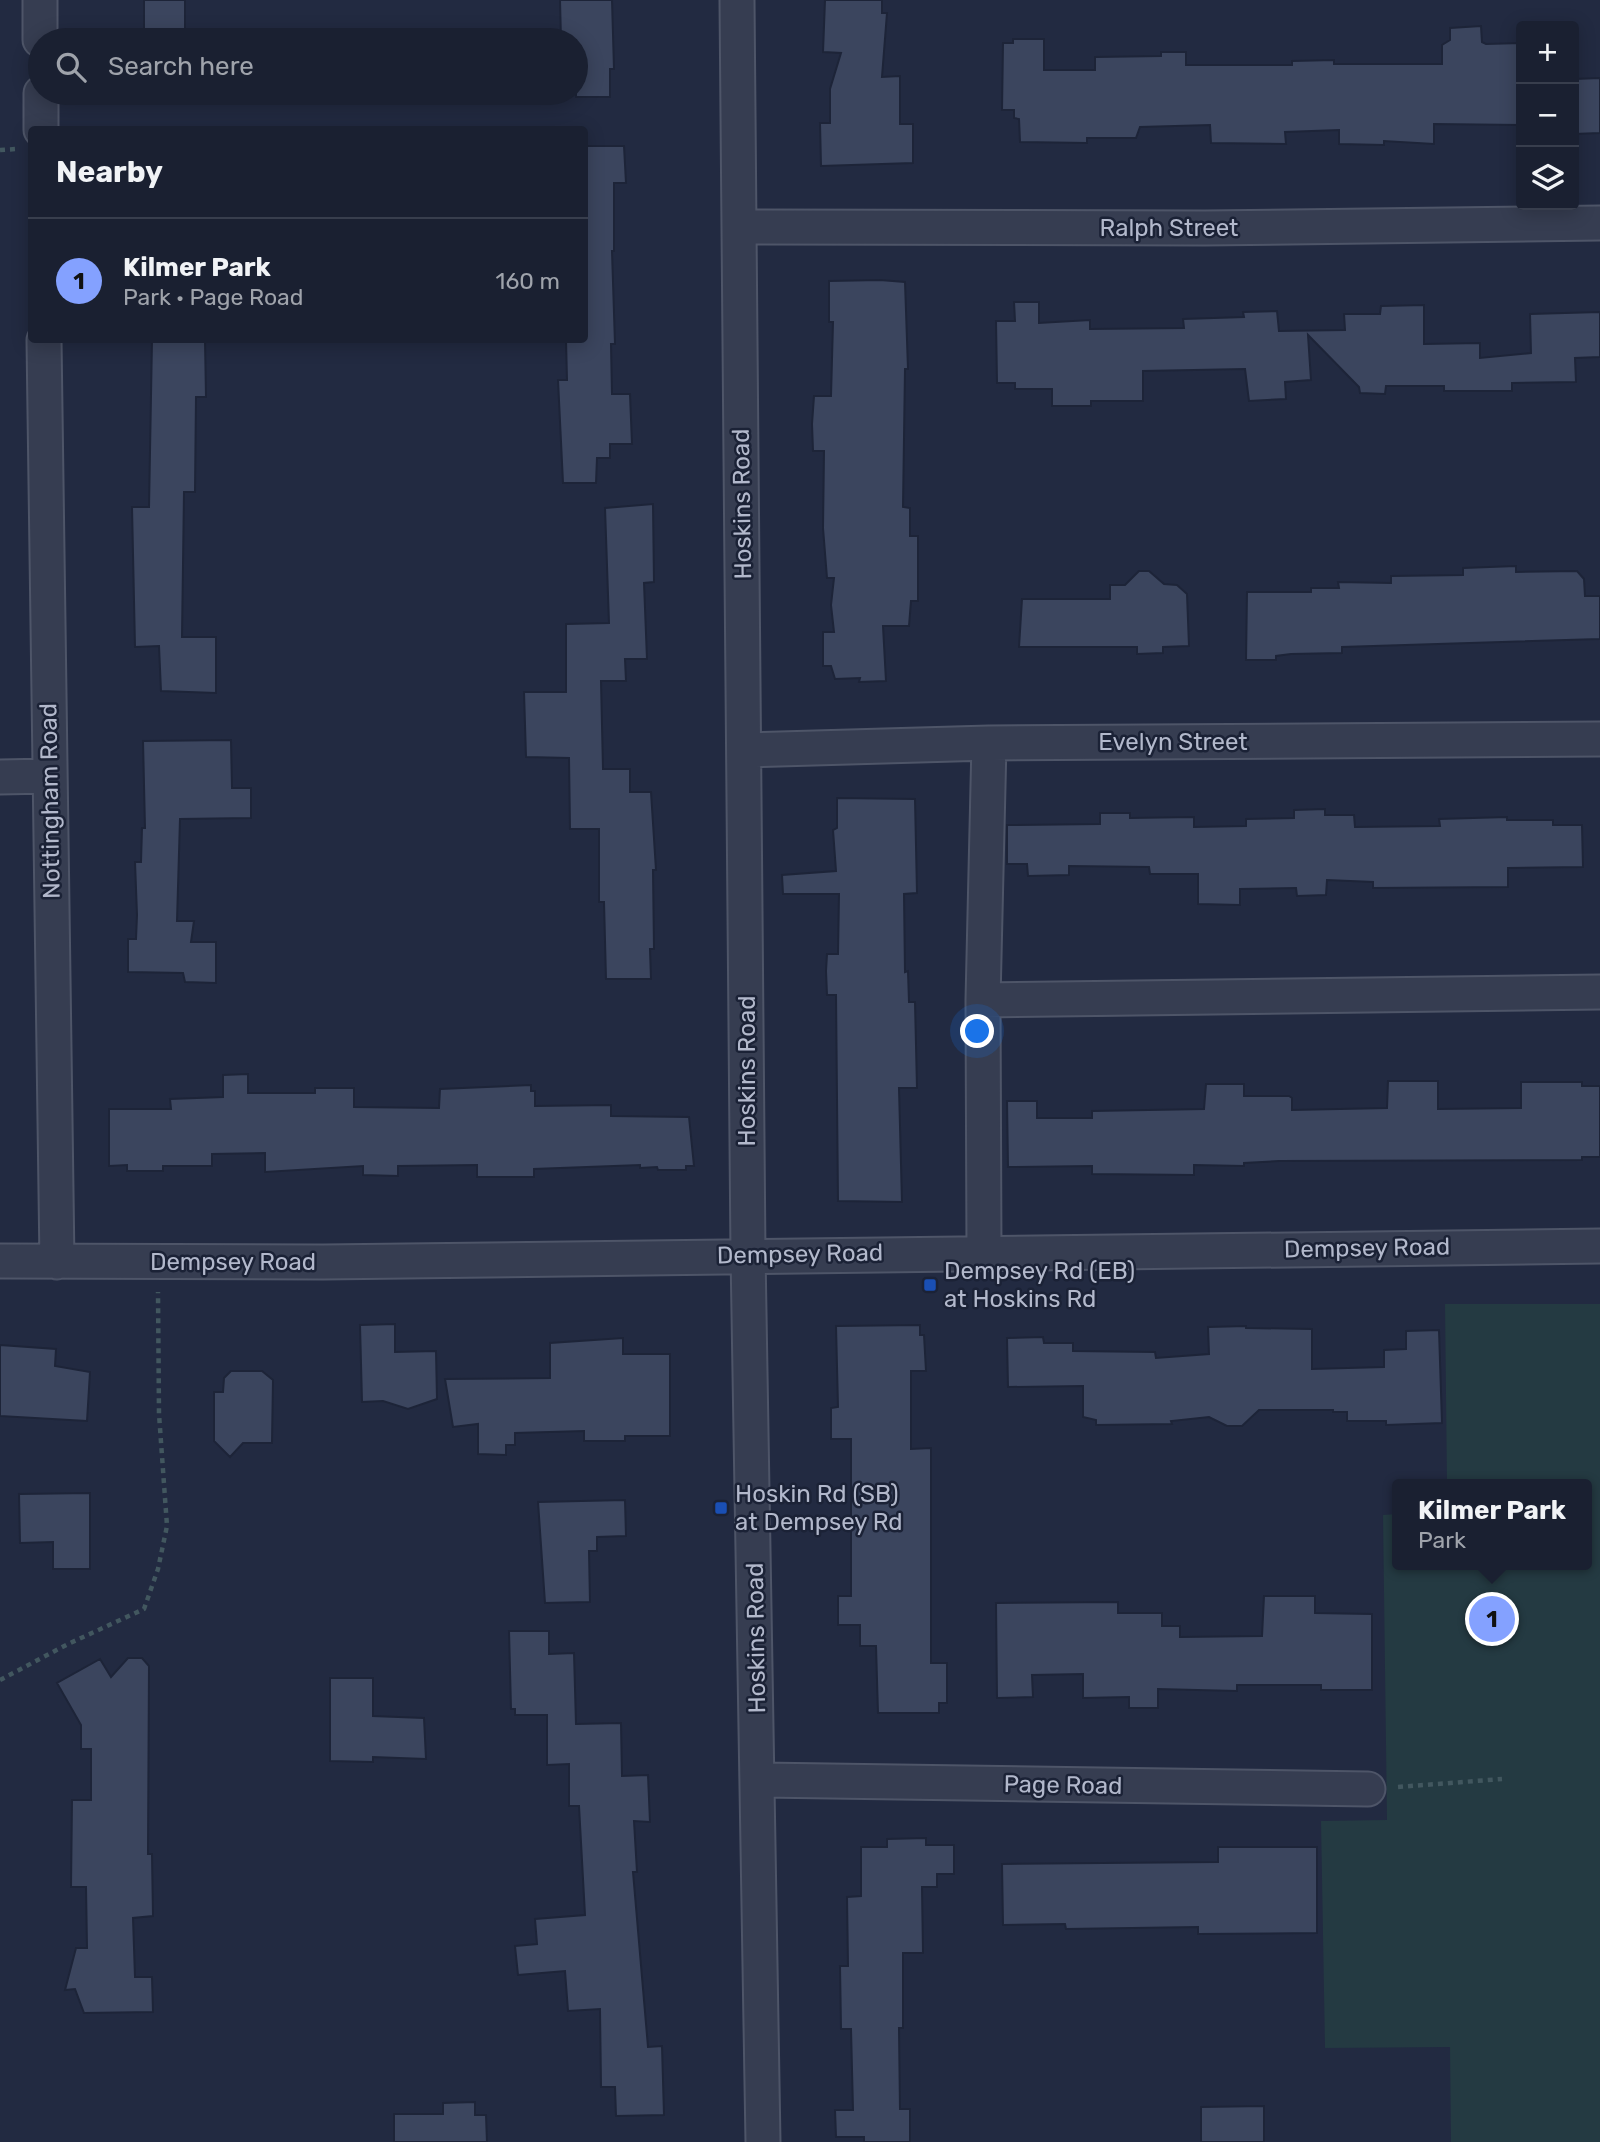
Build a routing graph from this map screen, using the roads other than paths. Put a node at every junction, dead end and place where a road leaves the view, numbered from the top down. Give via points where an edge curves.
1 (40, 0) edge
2 (737, 0) edge
3 (40, 28) edge
4 (41, 105) edge
5 (41, 126) edge
6 (1600, 223) edge
7 (739, 227) junction
8 (44, 343) edge
9 (1600, 739) edge
10 (989, 743) junction
11 (745, 750) junction
12 (50, 776) junction
13 (0, 777) edge
14 (1600, 992) edge
15 (983, 1000) junction
16 (1600, 1246) edge
17 (984, 1252) junction
18 (748, 1254) junction
19 (0, 1261) edge
20 (57, 1262) junction
21 (758, 1780) junction
22 (1368, 1789) road end
23 (763, 2142) edge

1 - 3 street
2 - 7 street, Hoskins Road
4 - 5 street
6 - 7 street, Ralph Street
7 - 11 street, Hoskins Road
8 - 12 street, Nottingham Road
9 - 10 street, Evelyn Street
10 - 11 street, Evelyn Street
10 - 15 street
11 - 18 street, Hoskins Road
12 - 13 street
12 - 20 street, Nottingham Road
14 - 15 street
15 - 17 street
16 - 17 street, Dempsey Road
17 - 18 street, Dempsey Road
18 - 20 street, Dempsey Road
18 - 21 street, Hoskins Road
19 - 20 street, Dempsey Road
21 - 22 street, Page Road
21 - 23 street, Hoskins Road

